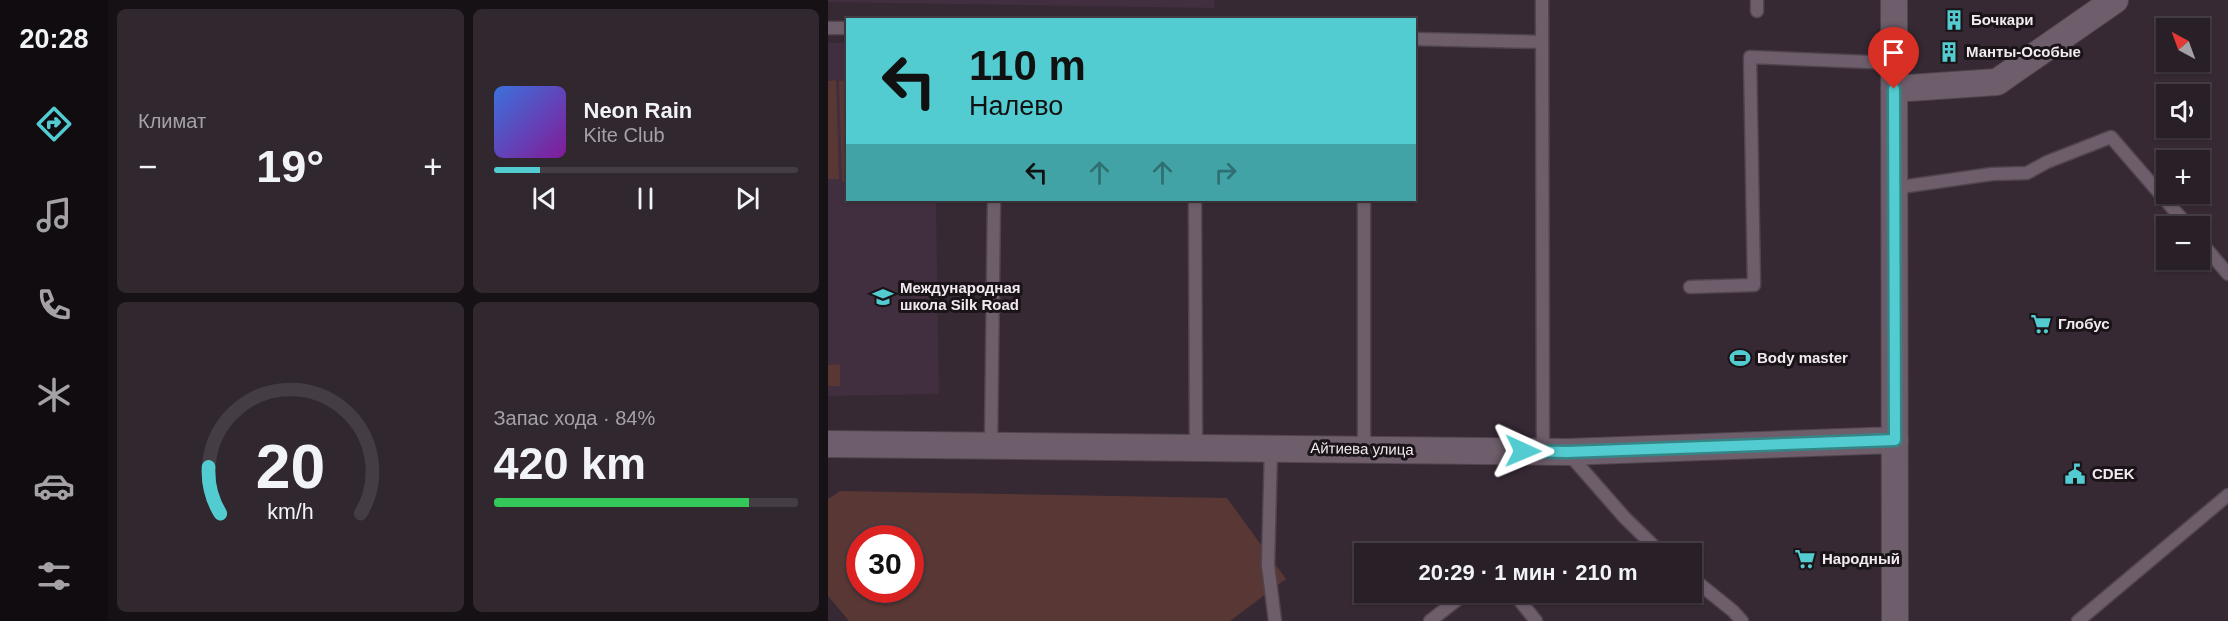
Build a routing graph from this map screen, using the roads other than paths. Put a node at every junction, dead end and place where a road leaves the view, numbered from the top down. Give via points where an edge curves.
1 (1542, 0) edge
2 (1894, 0) edge
3 (2115, 0) edge
4 (828, 28) edge
5 (846, 28) edge
6 (1416, 39) edge
7 (1542, 42) junction
8 (1894, 63) junction
9 (1894, 89) junction
10 (1894, 188) junction
11 (994, 201) edge
12 (1195, 201) edge
13 (1364, 201) edge
14 (2179, 216) edge
15 (2210, 253) edge
16 (2228, 274) edge
17 (1690, 287) dead end
18 (1895, 440) junction
19 (828, 444) edge
20 (991, 446) junction
21 (1196, 448) junction
22 (1271, 448) junction
23 (1364, 449) junction
24 (1555, 451) junction
25 (2228, 495) edge
26 (1651, 543) edge
27 (1702, 586) edge
28 (1453, 603) edge
29 (1522, 603) edge
30 (1275, 621) edge
31 (1430, 621) edge
32 (1536, 621) edge
33 (1742, 621) edge
34 (1895, 621) edge
35 (2078, 621) edge

1 - 7 lane
2 - 8 street
3 - 9 street via 1997,82
4 - 5 lane
6 - 7 lane
7 - 24 lane
8 - 9 street
8 - 17 lane via 1750,57 1754,285
9 - 10 street
10 - 14 lane via 2027,172 2111,137
10 - 18 street
11 - 20 lane
12 - 21 lane
13 - 23 lane
15 - 16 lane
18 - 24 street, Айтиева улица
18 - 34 street
19 - 20 street, Айтиева улица
20 - 21 street, Айтиева улица
21 - 22 street, Айтиева улица
22 - 23 street, Айтиева улица
22 - 30 lane via 1268,565
23 - 24 street, Айтиева улица
24 - 26 lane
25 - 35 lane
27 - 33 lane
28 - 31 lane
29 - 32 lane

